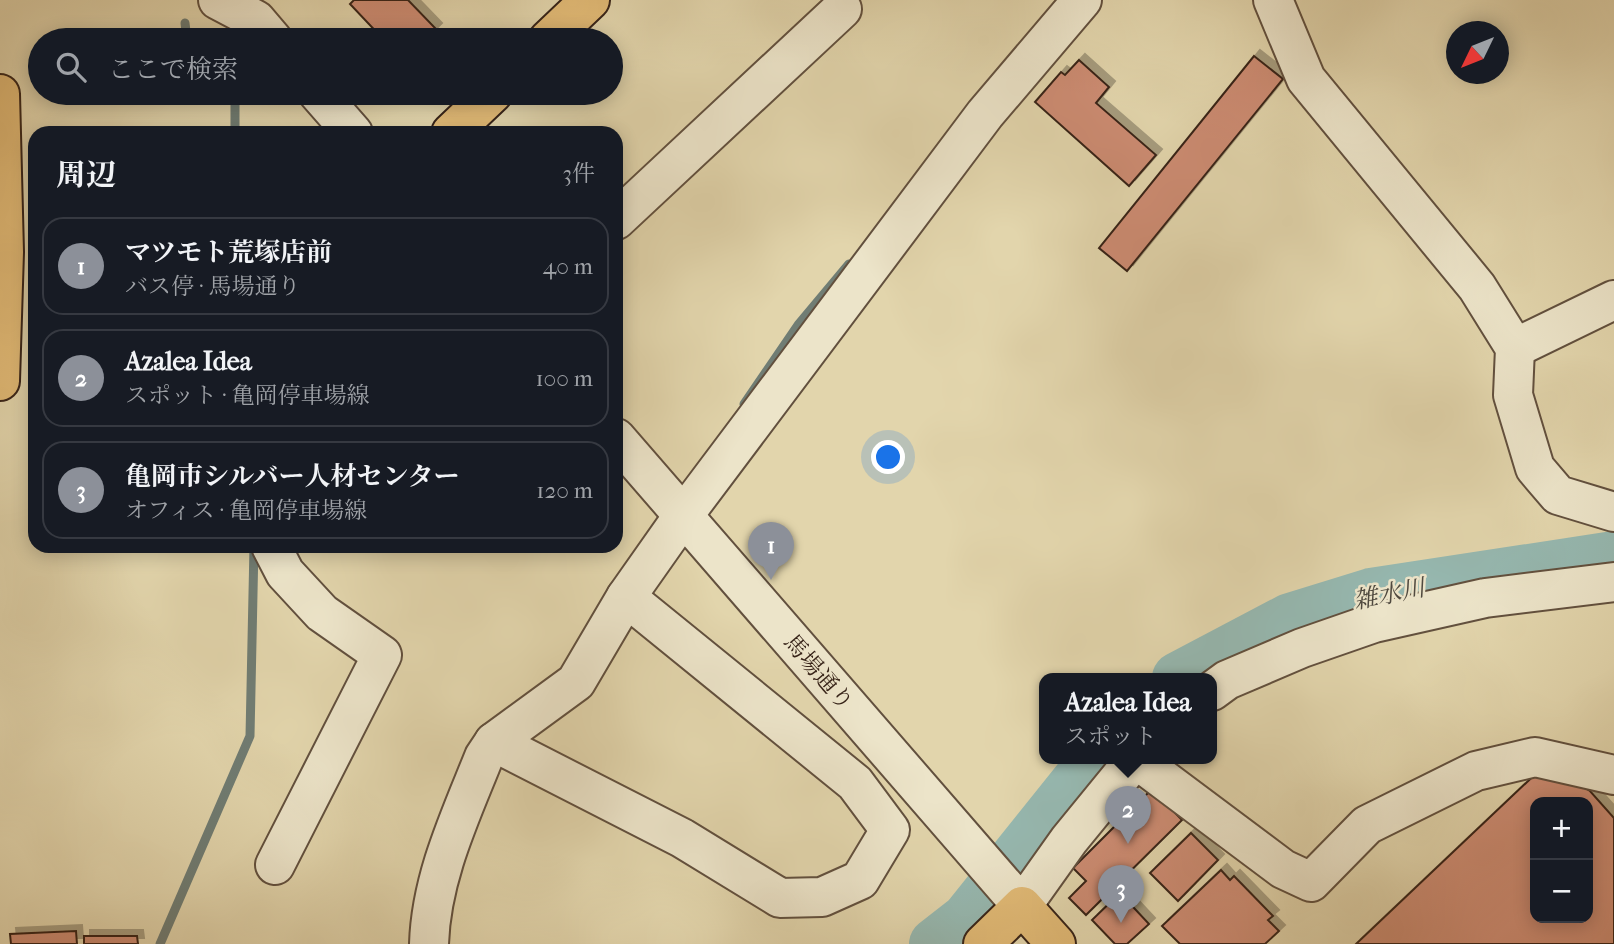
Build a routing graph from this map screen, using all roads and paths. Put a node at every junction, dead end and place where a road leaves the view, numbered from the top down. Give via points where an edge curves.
1 (218, 0) edge
2 (590, 0) edge
3 (1082, 0) edge
4 (1273, 0) edge
5 (842, 9) dead end
6 (263, 28) edge
7 (561, 28) edge
8 (0, 94) edge
9 (328, 105) edge
10 (480, 105) edge
11 (347, 126) edge
12 (458, 126) edge
13 (623, 213) edge
14 (20, 253) edge
15 (1614, 300) edge
16 (1515, 348) junction
17 (0, 381) edge
18 (623, 446) edge
19 (1614, 512) edge
20 (683, 516) junction
21 (275, 553) edge
22 (1614, 582) edge
23 (626, 597) junction
24 (1217, 687) edge
25 (494, 742) junction
26 (1131, 764) edge
27 (1144, 764) edge
28 (1614, 775) edge
29 (275, 865) dead end
30 (1014, 897) junction
31 (429, 944) edge
32 (983, 944) edge
33 (1056, 944) edge

1 - 6 street
2 - 7 main road
3 - 20 street via 985,114
4 - 16 street via 1306,79 1478,287
5 - 13 street
8 - 14 main road
9 - 11 street
10 - 12 main road
14 - 17 main road
15 - 16 street
16 - 19 street via 1513,395 1535,468 1558,495
18 - 20 street, 馬場通り
20 - 23 street
20 - 30 street, 馬場通り
21 - 29 street via 285,573 323,613 382,655
22 - 24 street via 1485,598 1374,623 1303,648
23 - 25 street via 576,682
23 - 25 street via 855,783 890,830 860,880 822,897 780,898 682,838
25 - 31 street via 442,866 429,921
26 - 30 street via 1069,840
27 - 28 street via 1283,869 1311,882 1367,825 1476,771 1535,757
30 - 32 main road
30 - 33 main road

